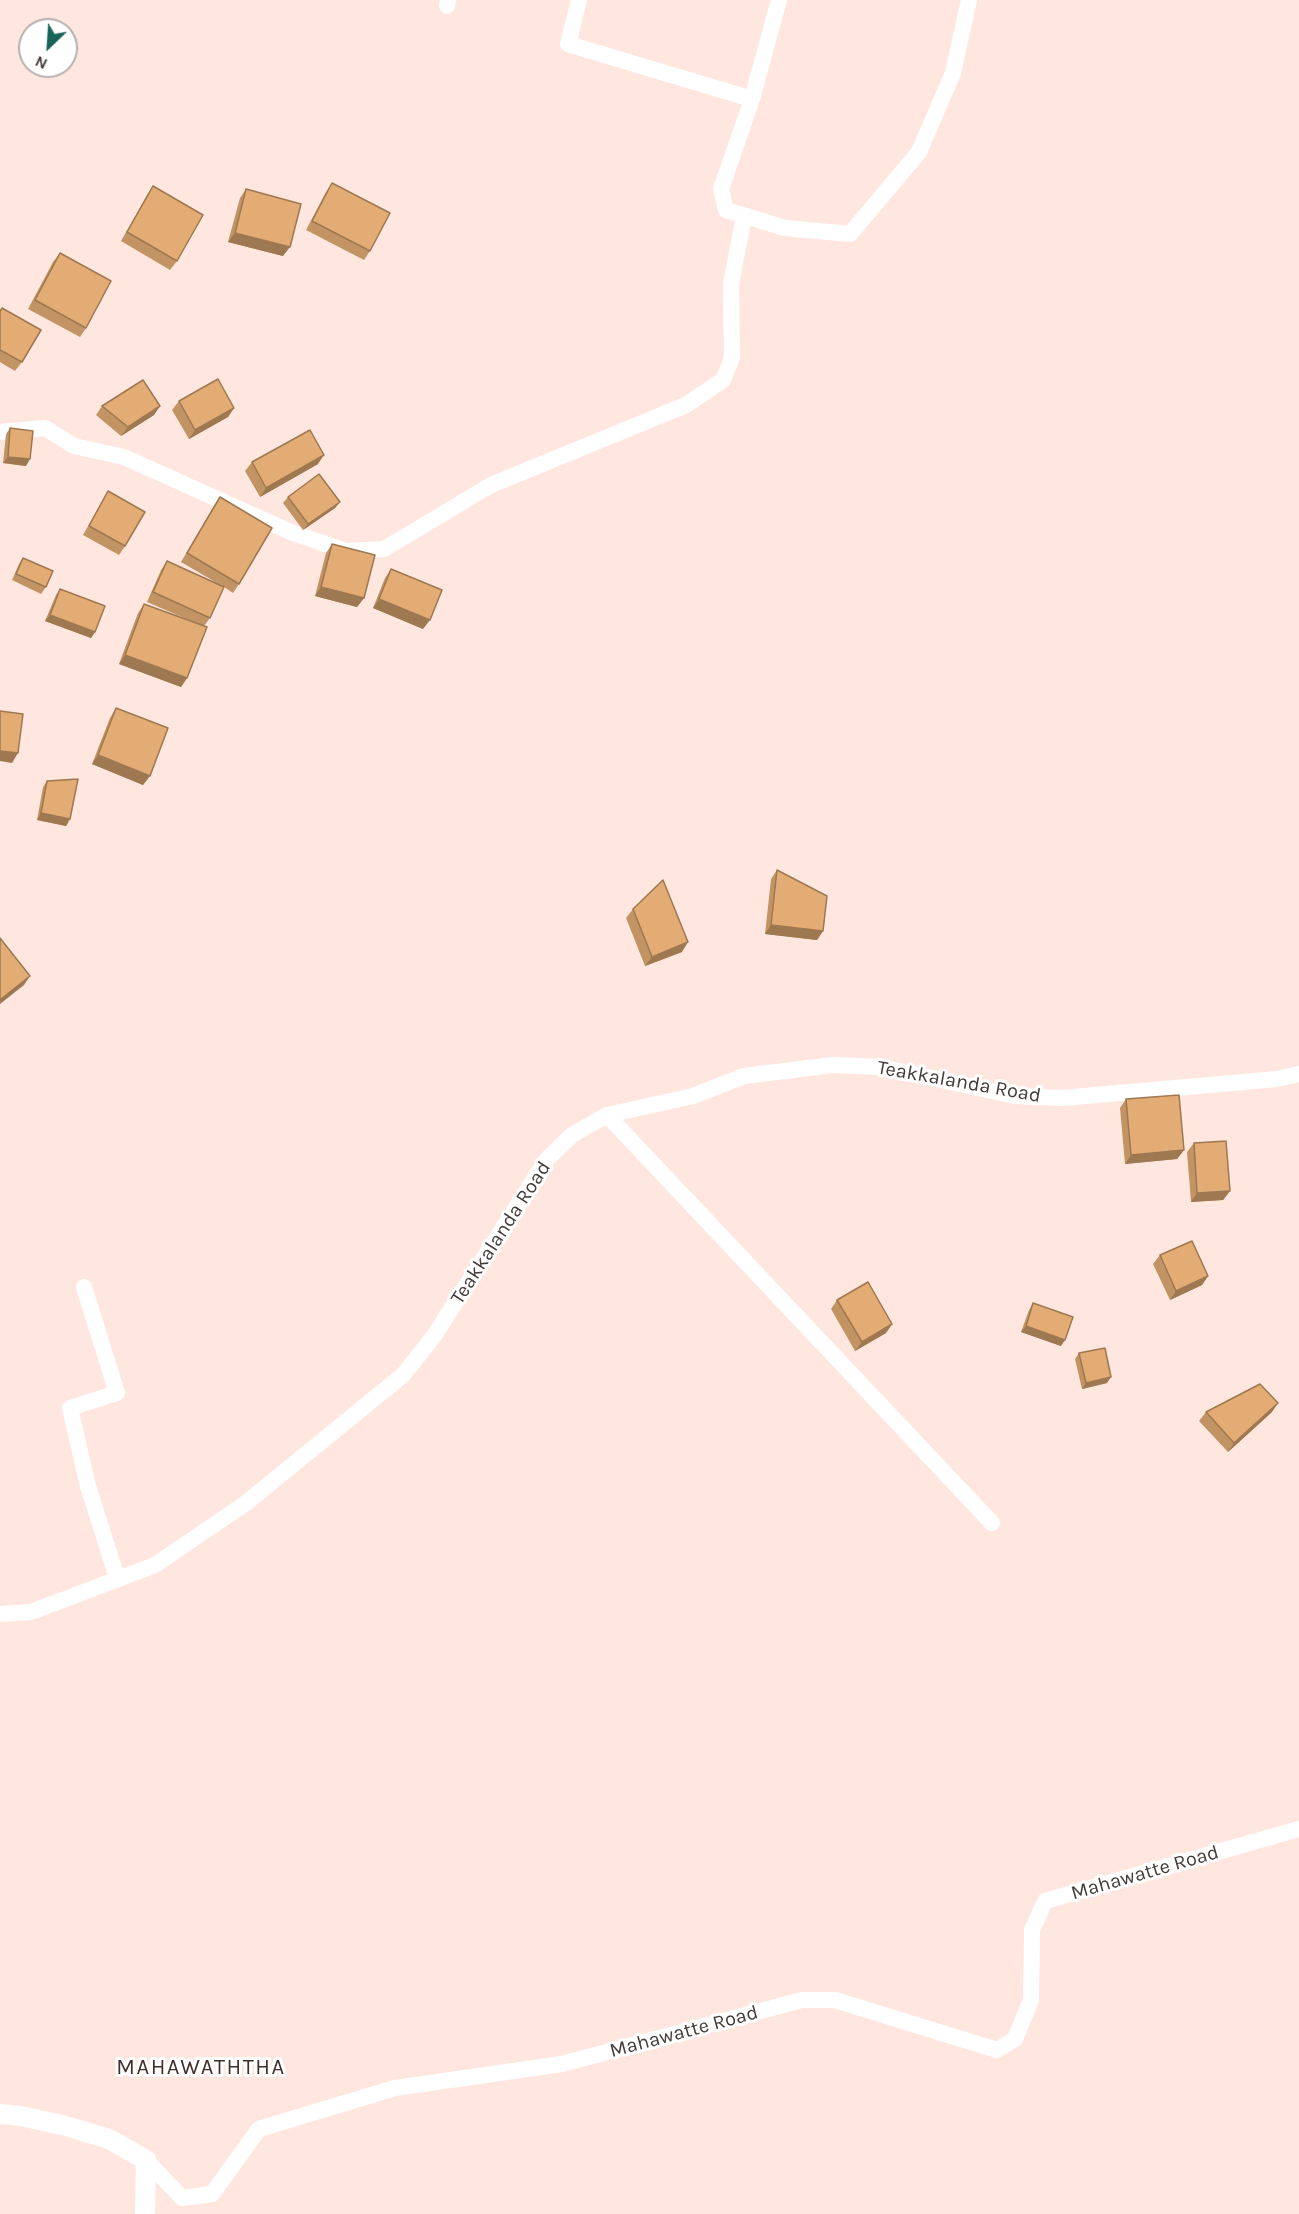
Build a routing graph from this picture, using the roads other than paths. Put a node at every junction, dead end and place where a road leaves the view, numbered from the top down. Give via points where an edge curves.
1 (579, 0) edge
2 (779, 0) edge
3 (969, 0) edge
4 (752, 99) junction
5 (744, 216) junction
6 (0, 432) edge
7 (1299, 1074) edge
8 (607, 1115) junction
9 (84, 1287) dead end
10 (992, 1523) dead end
11 (117, 1578) junction
12 (0, 1614) edge
13 (1299, 1829) edge
14 (0, 2114) edge
15 (146, 2160) junction
16 (145, 2214) edge

1 - 4 street via 568,44
2 - 4 street
3 - 5 street via 953,73 919,152 850,234 785,228
4 - 5 street via 721,189 726,210
5 - 6 street via 731,284 732,358 723,380 686,405 491,485 384,549 346,551 293,533 124,457 74,446 45,428
7 - 8 street, Teakkalanda Road via 1062,1098 1015,1096 881,1067 833,1065 744,1076 693,1096
8 - 10 street
8 - 11 street, Teakkalanda Road via 572,1135 547,1159 434,1336 403,1375 246,1503 155,1565
9 - 11 street via 117,1393 70,1408 88,1486
11 - 12 street, Teakkalanda Road via 31,1612
13 - 15 street, Mahawatte Road via 1045,1901 1032,1930 1031,2000 1015,2039 997,2050 835,2000 802,2000 562,2064 395,2088 259,2129 212,2194 182,2198
14 - 15 street, Mahawatte Road via 44,2121 109,2139
15 - 16 street

